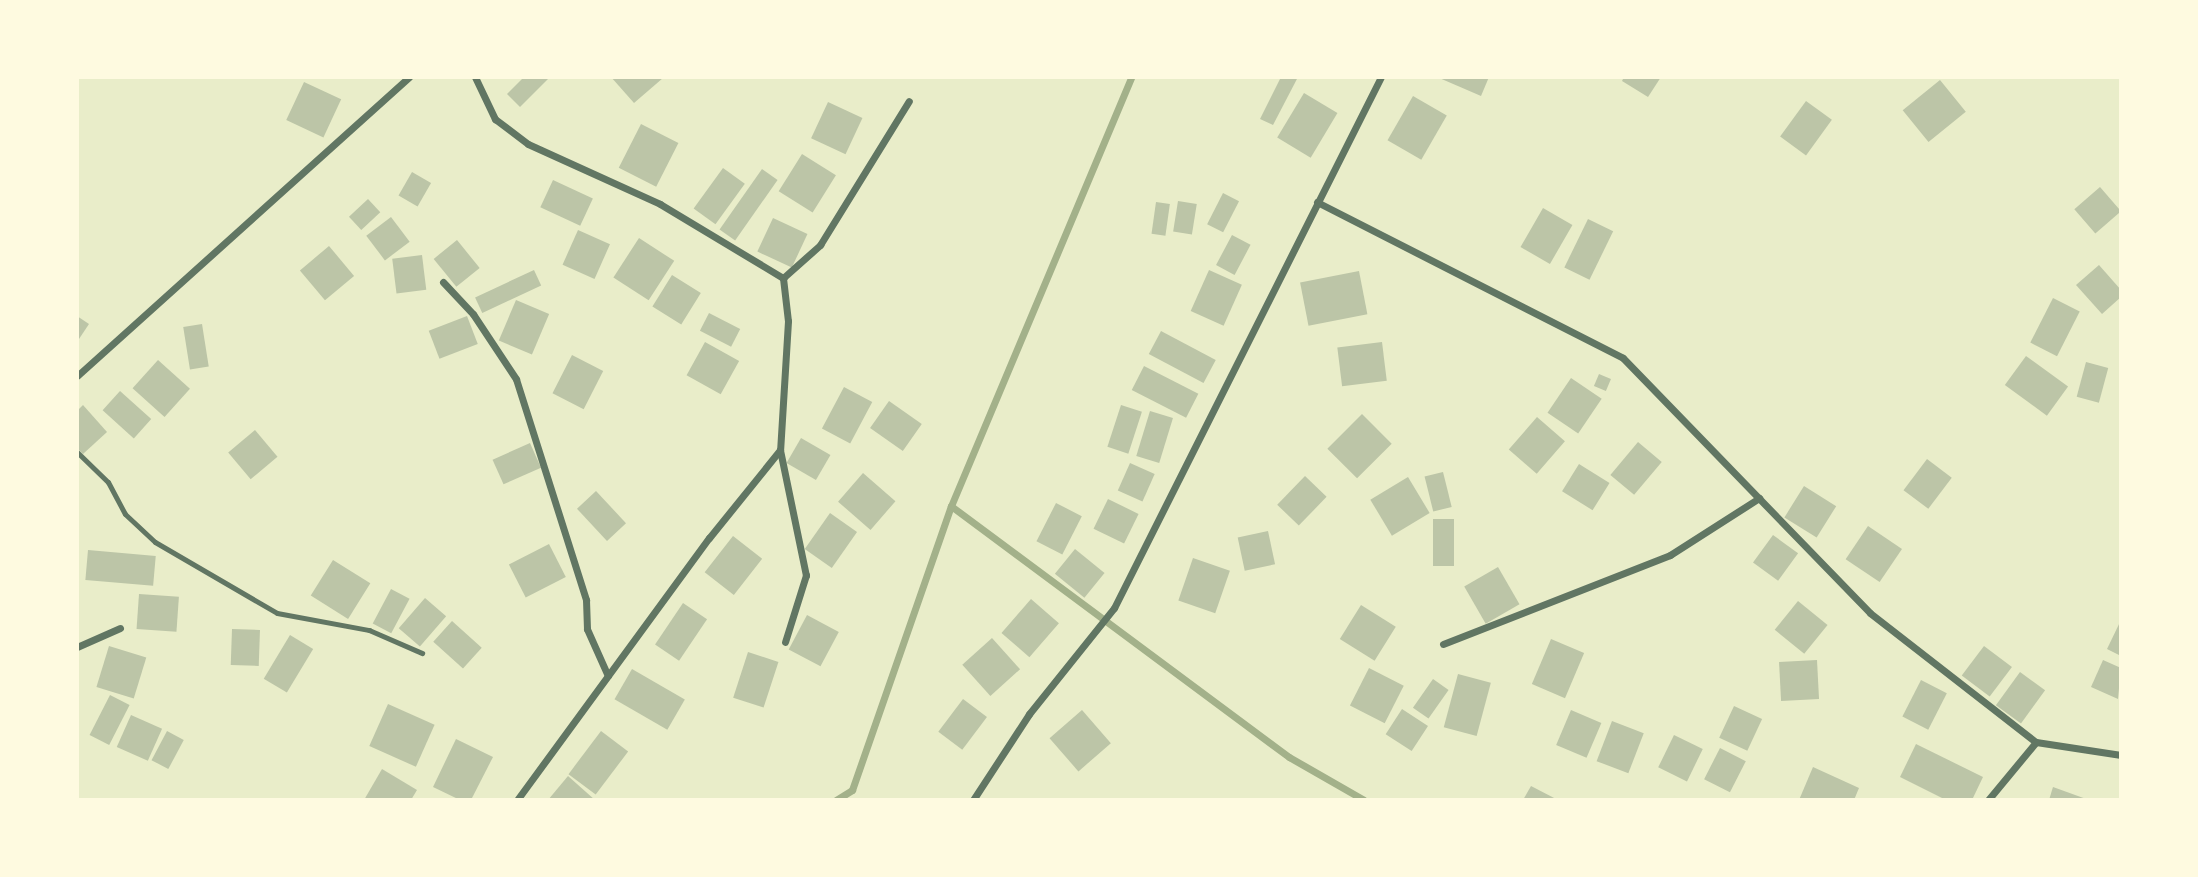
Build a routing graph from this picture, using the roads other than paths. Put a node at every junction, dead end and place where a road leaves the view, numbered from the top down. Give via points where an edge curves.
1 (409, 77) edge
2 (475, 77) edge
3 (1381, 77) edge
4 (909, 101) dead end
5 (1317, 202) junction
6 (783, 278) junction
7 (443, 282) dead end
8 (77, 376) edge
9 (780, 450) junction
10 (77, 452) edge
11 (1759, 498) junction
12 (120, 628) dead end
13 (785, 642) dead end
14 (1443, 644) dead end
15 (77, 647) edge
16 (422, 653) dead end
17 (608, 676) junction
18 (2036, 742) junction
19 (2121, 755) edge
20 (517, 800) edge
21 (973, 800) edge
22 (1988, 800) edge

1 - 8 street
2 - 6 street via 495,119 528,144 660,204
3 - 5 street
4 - 6 street via 820,245
5 - 11 street via 1623,358
5 - 21 street via 1114,608 1029,714
6 - 9 street via 788,321
7 - 17 street via 473,314 516,379 586,600 587,629
9 - 13 street via 806,575
9 - 17 street
10 - 16 lane via 108,482 125,513 155,542 266,607 369,630
11 - 14 street via 1670,555
11 - 18 street via 1870,612
12 - 15 street
17 - 20 street
18 - 19 street
18 - 22 street

